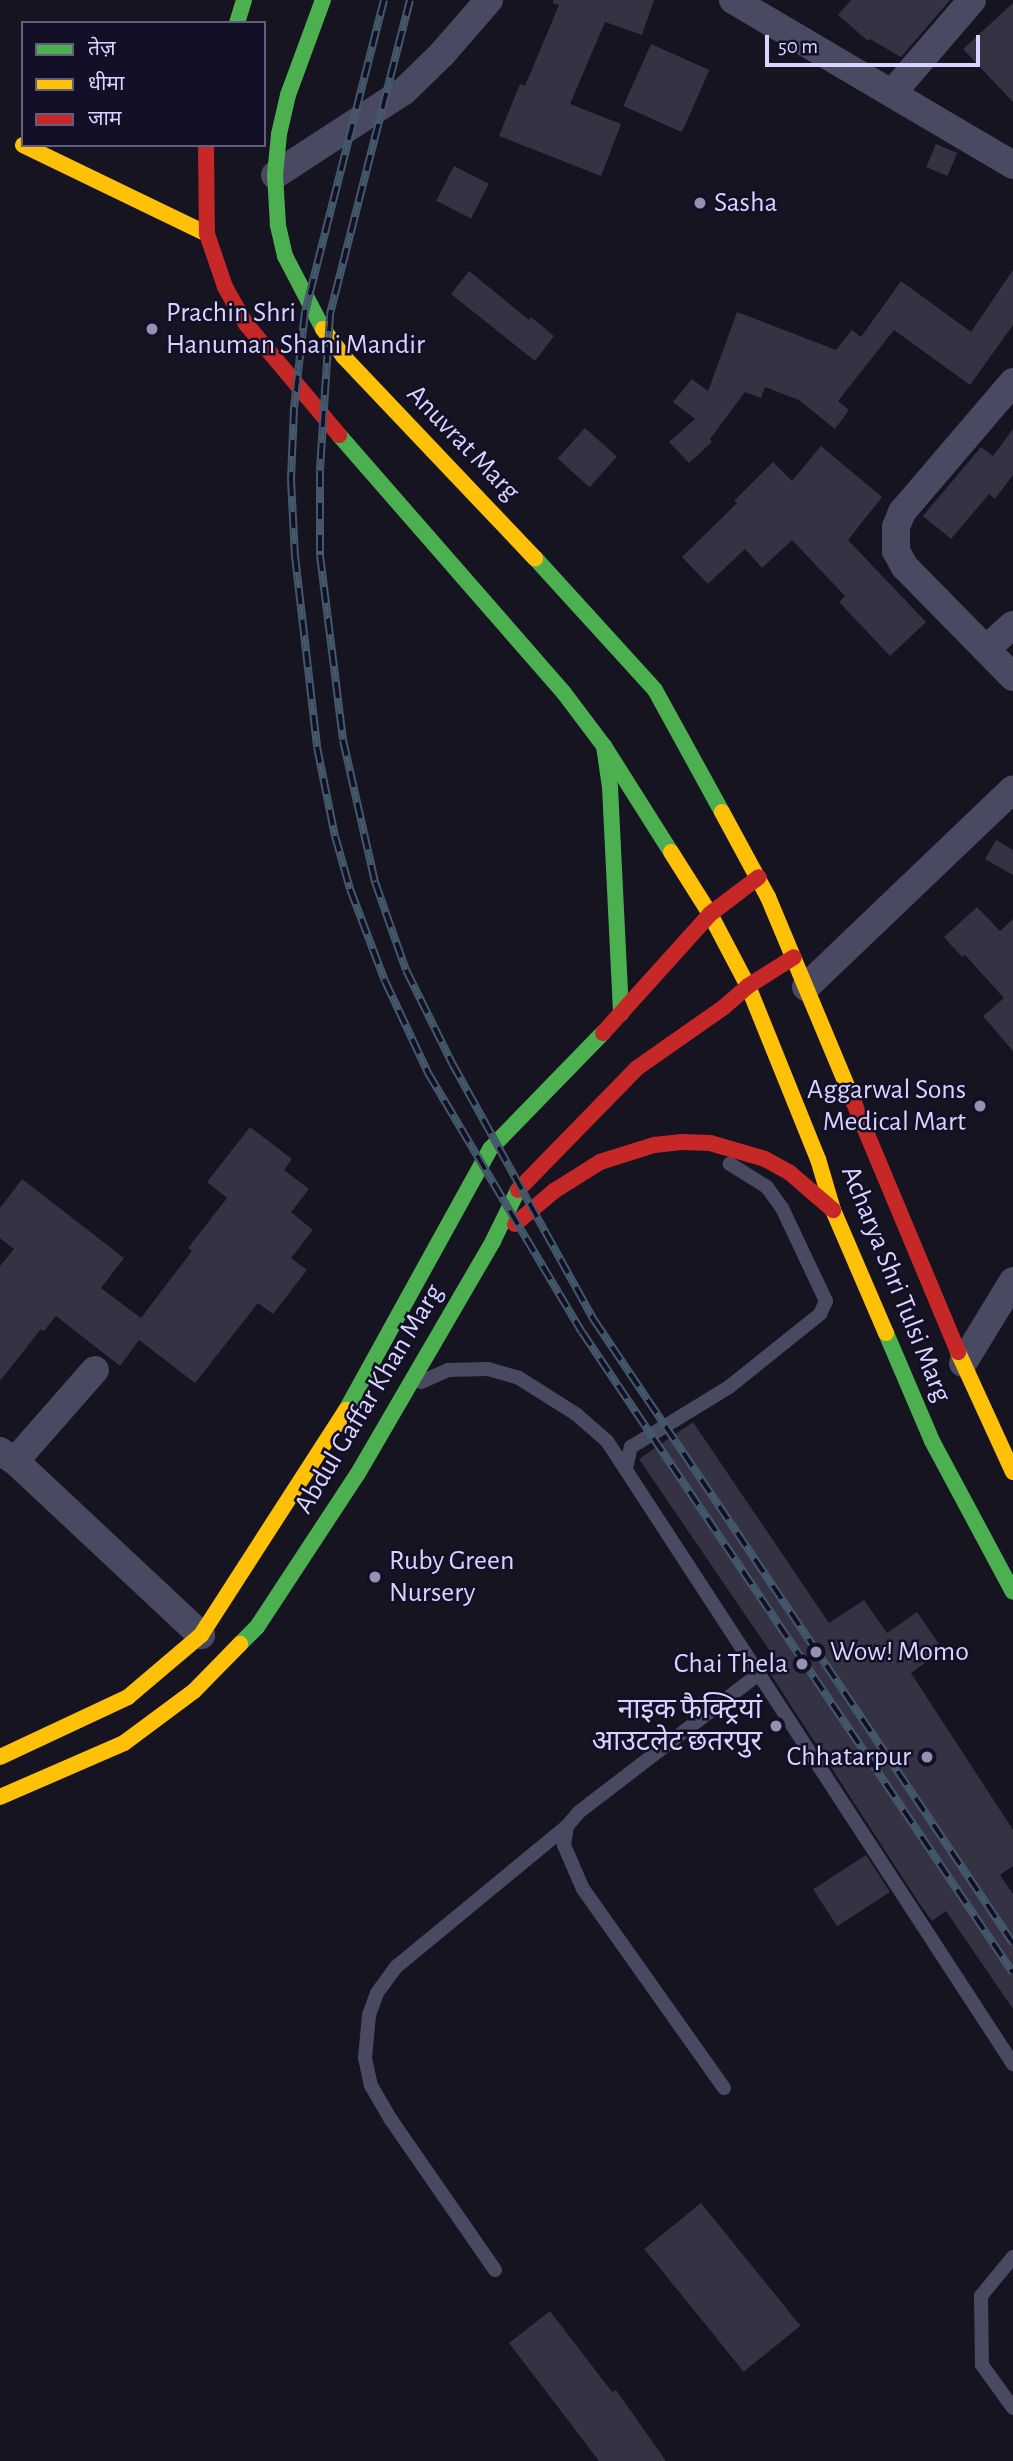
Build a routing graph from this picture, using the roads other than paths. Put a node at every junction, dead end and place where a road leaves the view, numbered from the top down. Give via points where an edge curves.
1 (244, 0) edge
2 (323, 0) edge
3 (489, 0) edge
4 (733, 0) edge
5 (972, 0) edge
6 (238, 21) edge
7 (893, 92) junction
8 (27, 147) edge
9 (205, 147) edge
10 (1013, 165) edge
11 (275, 175) junction
12 (207, 234) junction
13 (1013, 382) edge
14 (1013, 625) edge
15 (986, 649) junction
16 (1013, 677) edge
17 (604, 747) junction
18 (1013, 789) edge
19 (759, 877) junction
20 (709, 914) junction
21 (794, 957) junction
22 (748, 986) junction
23 (806, 987) junction
24 (621, 1014) junction
25 (682, 1142) junction
26 (833, 1210) junction
27 (493, 1241) junction
28 (1013, 1281) edge
29 (963, 1363) junction
30 (96, 1370) dead end
31 (408, 1388) junction
32 (8, 1456) edge
33 (626, 1468) junction
34 (1013, 1472) edge
35 (1013, 1592) edge
36 (201, 1635) junction
37 (759, 1674) junction
38 (0, 1757) edge
39 (0, 1797) edge
40 (567, 1826) junction
41 (1013, 2064) edge
42 (723, 2088) dead end
43 (1013, 2257) edge
44 (495, 2270) dead end
45 (1013, 2408) edge

1 - 6 main road
2 - 11 main road, Anuvrat Marg via 288,95 278,134
3 - 11 street via 404,91
4 - 7 street
5 - 7 street
7 - 10 street
8 - 12 main road
9 - 12 main road
11 - 19 main road, Anuvrat Marg via 285,256 320,325 655,690
12 - 17 main road via 225,287 246,324 564,693
13 - 15 street via 902,512 896,527 896,551 905,567
14 - 15 street
15 - 16 street
17 - 20 main road
17 - 24 main road
18 - 23 street
19 - 20 main road, Abdul Gaffar Khan Marg
19 - 21 main road, Acharya Shri Tulsi Marg
20 - 22 main road
20 - 24 main road, Abdul Gaffar Khan Marg
21 - 22 main road, Abdul Gaffar Khan Marg
21 - 23 main road, Acharya Shri Tulsi Marg
22 - 26 main road, Acharya Shri Tulsi Marg via 818,1159
22 - 27 main road, Abdul Gaffar Khan Marg via 637,1068 516,1192
23 - 29 main road, Acharya Shri Tulsi Marg
24 - 36 main road, Abdul Gaffar Khan Marg via 490,1149 339,1423
25 - 26 main road via 710,1143 765,1159 798,1178
25 - 27 main road via 626,1152 600,1162 554,1191
25 - 33 lane via 719,1157 766,1188 782,1208 826,1301 820,1314 729,1387 631,1447
26 - 35 main road, Acharya Shri Tulsi Marg via 932,1441
27 - 31 main road, Abdul Gaffar Khan Marg
28 - 29 street
29 - 34 main road, Acharya Shri Tulsi Marg
30 - 32 street
31 - 33 lane via 448,1370 488,1369 519,1378 576,1414 607,1441
31 - 39 main road, Abdul Gaffar Khan Marg via 257,1627 194,1691 124,1744
32 - 36 street
33 - 37 lane
36 - 38 main road, Abdul Gaffar Khan Marg via 128,1697
37 - 40 lane via 579,1812
37 - 41 lane
40 - 42 lane via 564,1845 583,1889
40 - 44 lane via 396,1967 377,1993 369,2015 365,2058 371,2086
43 - 45 lane via 981,2296 982,2365

